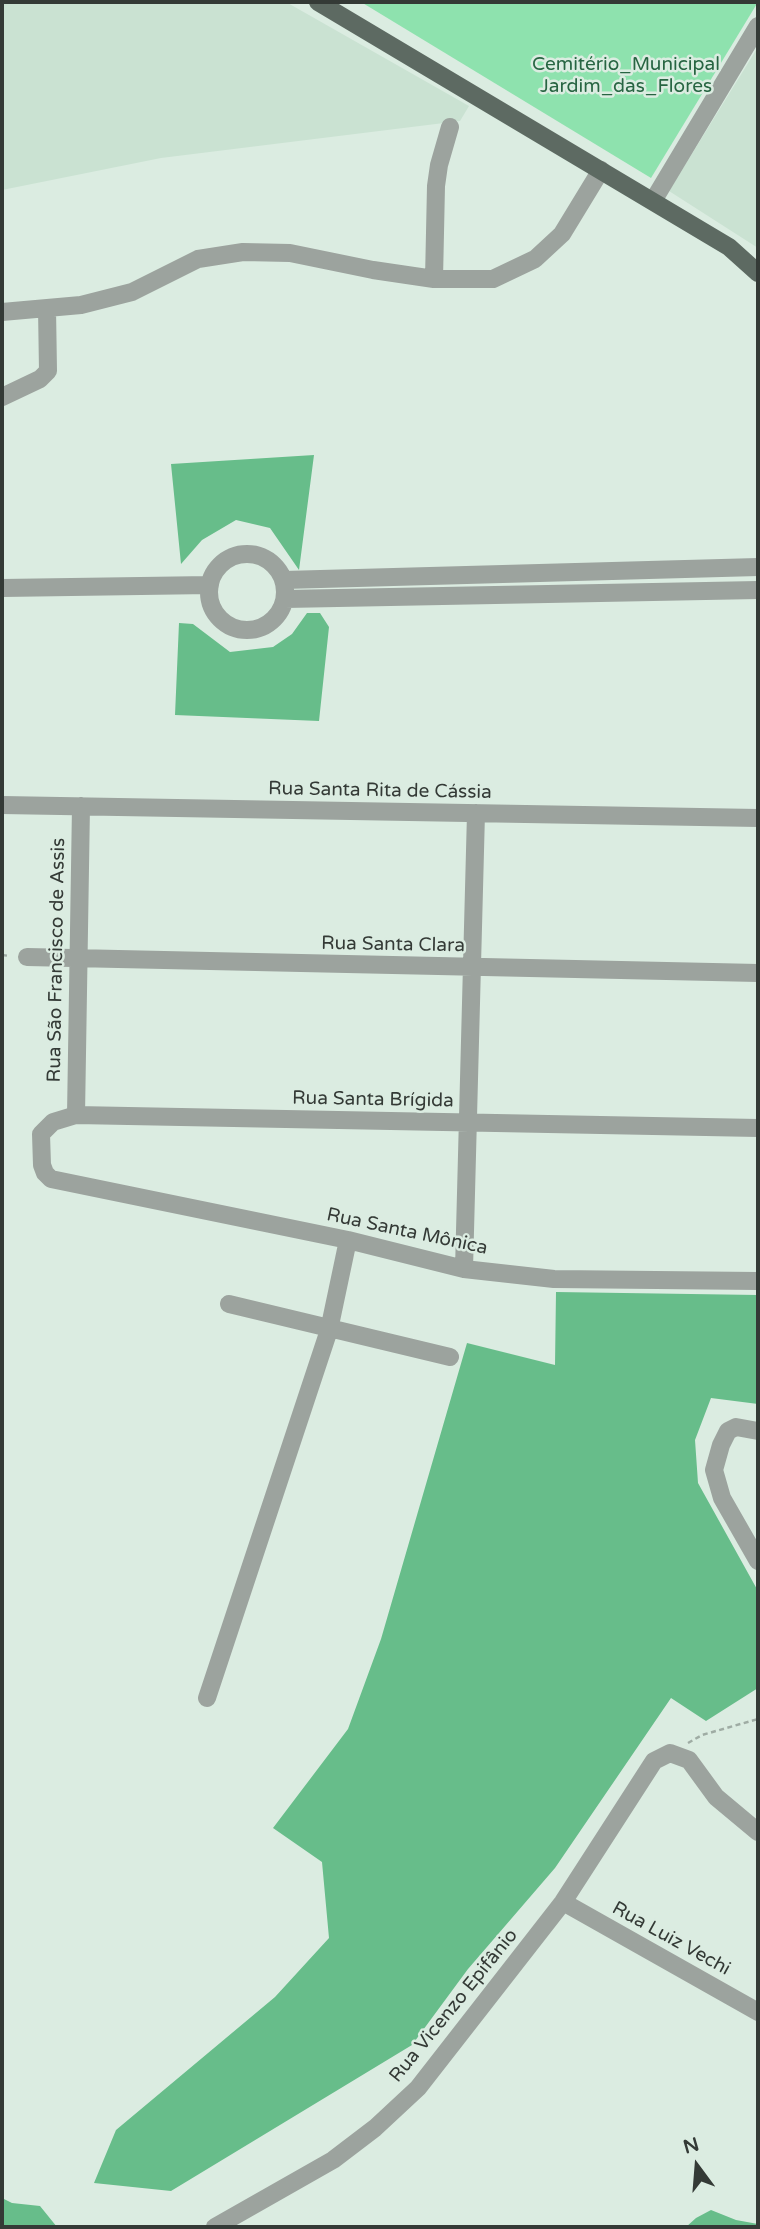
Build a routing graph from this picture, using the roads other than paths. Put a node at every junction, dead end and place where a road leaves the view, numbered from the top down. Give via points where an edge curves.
1 (318, 2) edge
2 (758, 26) edge
3 (450, 127) dead end
4 (601, 170) junction
5 (653, 201) junction
6 (758, 273) edge
7 (434, 279) junction
8 (47, 308) junction
9 (2, 312) edge
10 (2, 397) edge
11 (758, 567) edge
12 (210, 585) junction
13 (2, 588) edge
14 (284, 590) junction
15 (758, 590) edge
16 (2, 805) edge
17 (81, 806) junction
18 (476, 813) junction
19 (758, 818) edge
20 (27, 957) dead end
21 (78, 960) junction
22 (473, 967) junction
23 (758, 973) edge
24 (76, 1115) junction
25 (470, 1122) junction
26 (758, 1128) edge
27 (51, 1179) joint
28 (348, 1240) junction
29 (464, 1269) junction
30 (758, 1281) edge
31 (229, 1304) dead end
32 (330, 1329) junction
33 (450, 1357) dead end
34 (758, 1431) edge
35 (758, 1561) edge
36 (207, 1698) dead end
37 (758, 1832) edge
38 (563, 1902) junction
39 (758, 2012) edge
40 (215, 2227) edge

1 - 4 main road
2 - 5 street
3 - 7 street via 436,186
4 - 5 main road
4 - 7 street via 562,234 535,259 493,279
5 - 6 main road via 729,247
7 - 8 street via 290,253 243,252 198,259 132,292
8 - 9 street
8 - 10 street via 48,371
11 - 14 street
12 - 13 street
12 - 14 street via 222,564 245,554 269,561 278,569
12 - 14 street via 216,614 225,623 249,630 262,627 281,611
14 - 15 street
16 - 17 street, Rua Santa Rita de Cássia
17 - 18 street, Rua Santa Rita de Cássia
17 - 21 street, Rua São Francisco de Assis
18 - 19 street, Rua Santa Rita de Cássia
18 - 22 street
20 - 21 street, Rua Santa Clara
21 - 22 street, Rua Santa Clara
21 - 24 street, Rua São Francisco de Assis
22 - 23 street, Rua Santa Clara
22 - 25 street
24 - 25 street, Rua Santa Brígida
24 - 27 street, Rua Santa Brígida via 53,1122 41,1134 41,1165
25 - 26 street, Rua Santa Brígida
25 - 29 street
27 - 28 street, Rua Santa Mônica
28 - 29 street, Rua Santa Mônica
28 - 32 street
29 - 30 street, Rua Santa Mônica via 554,1279
31 - 32 street
32 - 33 street
32 - 36 street
34 - 35 street via 736,1427 728,1431 714,1470 722,1498
37 - 38 street, Rua Vicenzo Epifânio via 716,1797 689,1760 670,1753 654,1761
38 - 39 street, Rua Luiz Vechi
38 - 40 street, Rua Vicenzo Epifânio via 418,2088 393,2112 333,2160

